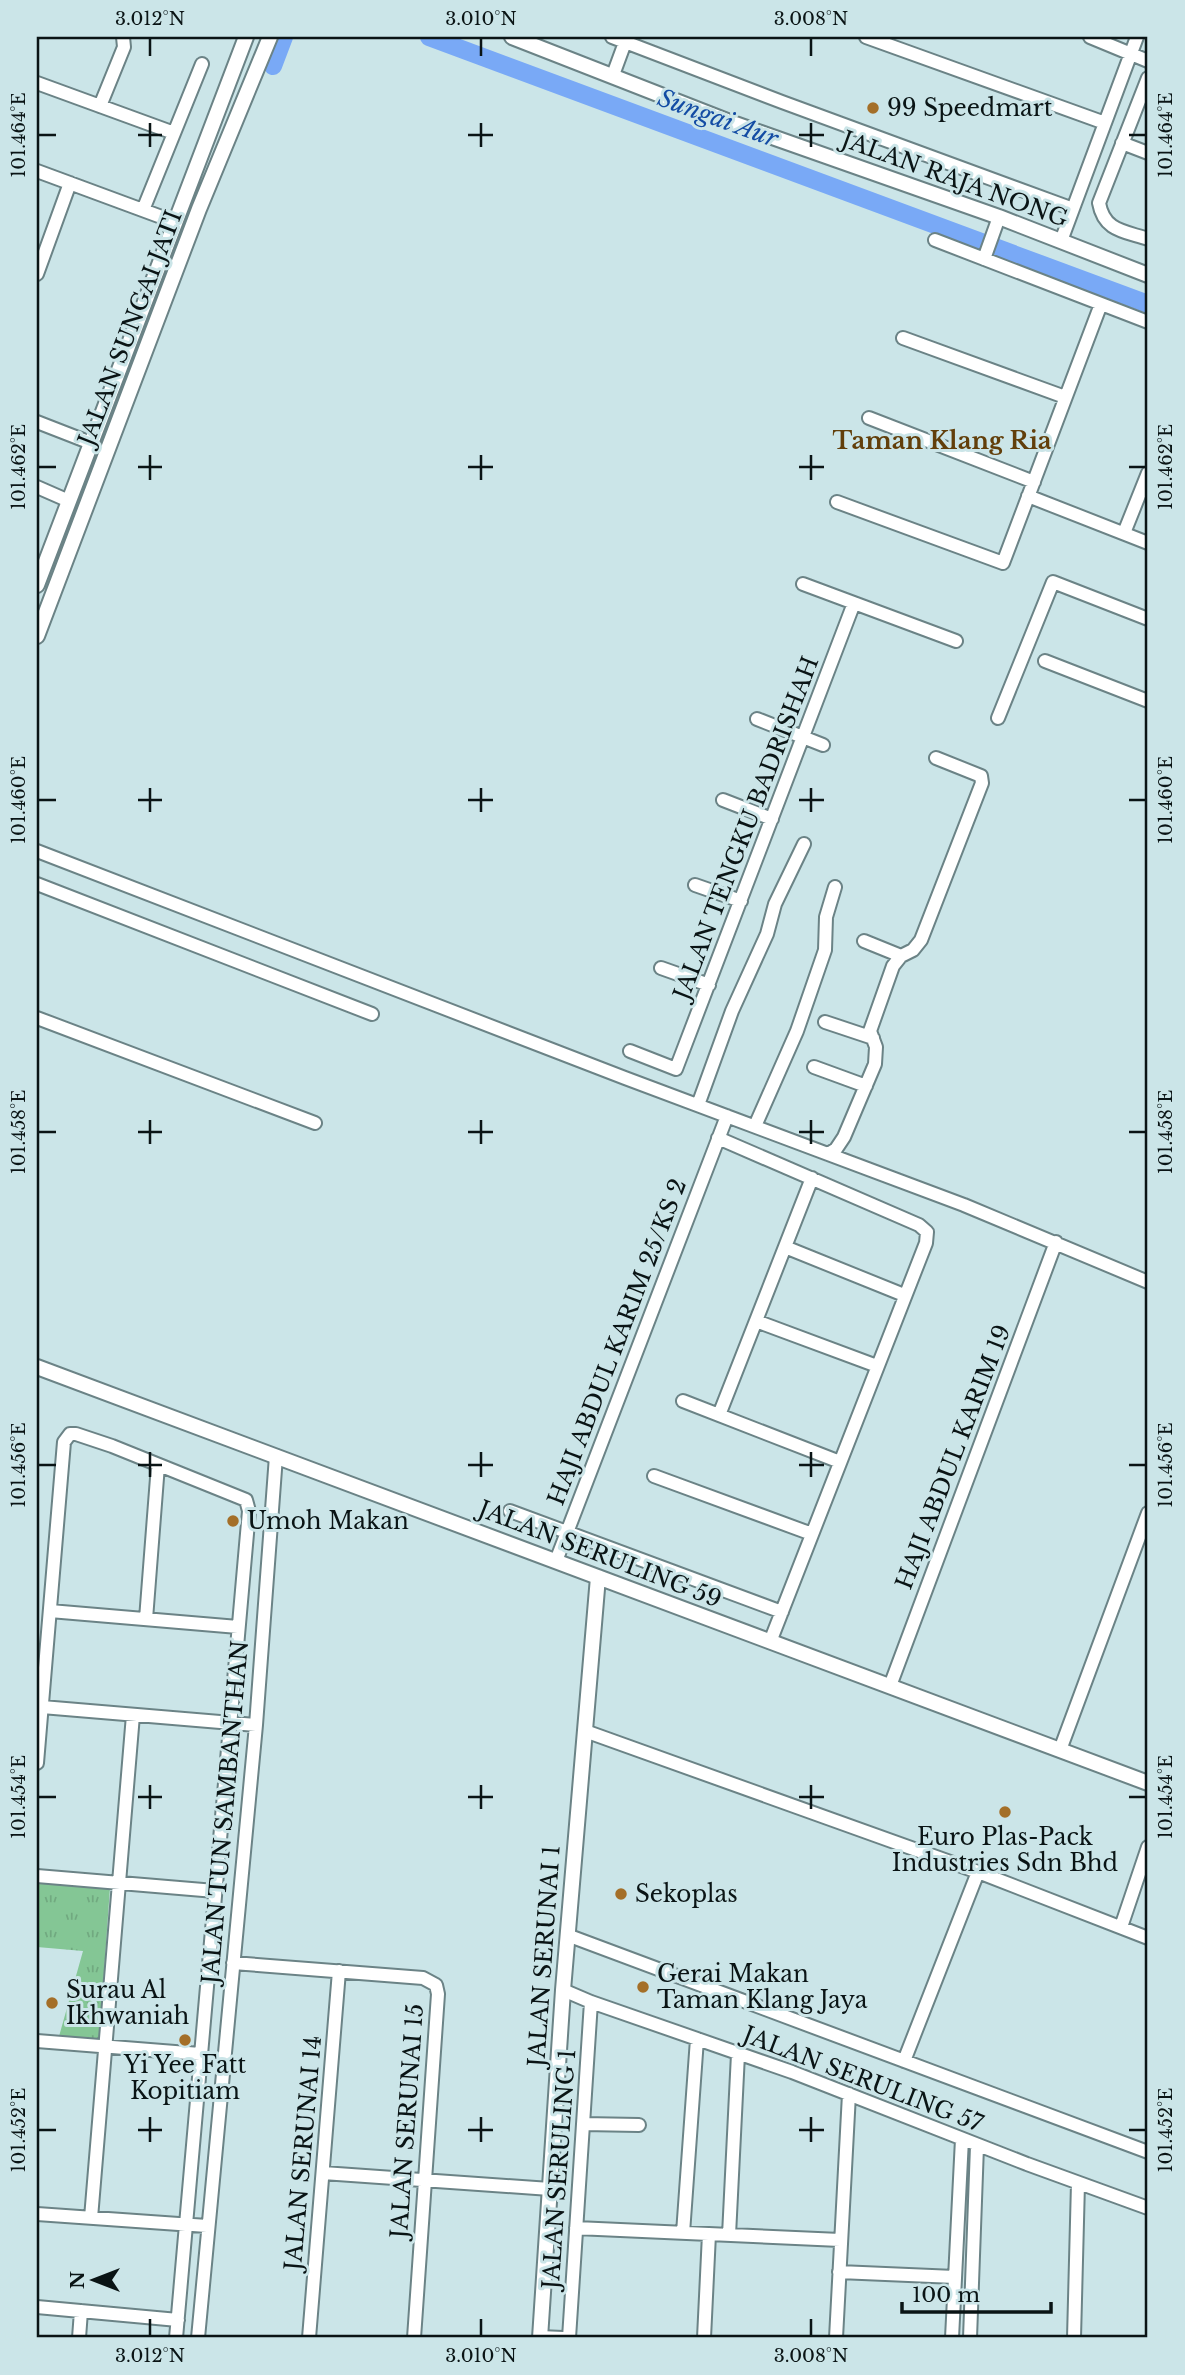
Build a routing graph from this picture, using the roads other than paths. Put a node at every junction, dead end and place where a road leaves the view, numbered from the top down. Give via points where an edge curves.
1 (123, 37) edge
2 (246, 37) edge
3 (270, 37) edge
4 (512, 37) edge
5 (612, 37) edge
6 (866, 37) edge
7 (1090, 37) edge
8 (1137, 37) edge
9 (626, 39) edge
10 (1131, 52) junction
11 (1148, 61) edge
12 (202, 64) dead end
13 (613, 75) junction
14 (1148, 78) edge
15 (37, 83) edge
16 (100, 106) junction
17 (1105, 123) junction
18 (174, 133) junction
19 (1122, 144) junction
20 (1148, 153) edge
21 (37, 171) edge
22 (71, 183) junction
23 (1073, 209) junction
24 (143, 210) junction
25 (999, 217) junction
26 (176, 222) junction
27 (1148, 239) edge
28 (935, 240) dead end
29 (1061, 241) junction
30 (987, 250) junction
31 (40, 256) edge
32 (37, 274) edge
33 (1148, 275) edge
34 (1101, 304) junction
35 (1148, 322) edge
36 (903, 338) dead end
37 (1065, 397) junction
38 (869, 418) dead end
39 (37, 422) edge
40 (91, 443) junction
41 (1148, 473) edge
42 (1034, 482) junction
43 (37, 487) edge
44 (1028, 496) junction
45 (69, 501) junction
46 (837, 502) dead end
47 (1124, 533) junction
48 (1148, 542) edge
49 (803, 584) dead end
50 (37, 585) edge
51 (854, 603) junction
52 (1148, 619) edge
53 (37, 636) edge
54 (956, 641) dead end
55 (1045, 661) dead end
56 (1148, 701) edge
57 (998, 718) dead end
58 (757, 719) dead end
59 (803, 737) junction
60 (823, 745) dead end
61 (936, 758) dead end
62 (723, 800) dead end
63 (772, 819) junction
64 (804, 845) dead end
65 (37, 851) edge
66 (37, 884) edge
67 (695, 885) dead end
68 (835, 887) dead end
69 (741, 901) junction
70 (864, 941) dead end
71 (901, 956) junction
72 (661, 968) dead end
73 (709, 985) junction
74 (372, 1014) dead end
75 (37, 1018) edge
76 (825, 1022) dead end
77 (873, 1038) junction
78 (630, 1051) dead end
79 (814, 1067) dead end
80 (866, 1086) junction
81 (698, 1105) junction
82 (727, 1116) junction
83 (315, 1124) dead end
84 (755, 1126) junction
85 (718, 1138) junction
86 (828, 1154) junction
87 (812, 1178) junction
88 (1056, 1242) junction
89 (785, 1247) junction
90 (1148, 1282) edge
91 (904, 1295) junction
92 (756, 1321) junction
93 (877, 1366) junction
94 (37, 1367) edge
95 (683, 1401) dead end
96 (719, 1415) junction
97 (276, 1456) junction
98 (840, 1462) junction
99 (158, 1465) junction
100 (654, 1476) dead end
101 (510, 1511) dead end
102 (1148, 1513) edge
103 (567, 1532) junction
104 (812, 1534) junction
105 (556, 1561) junction
106 (598, 1577) junction
107 (50, 1611) junction
108 (782, 1612) junction
109 (146, 1619) junction
110 (238, 1627) junction
111 (771, 1642) junction
112 (890, 1686) junction
113 (41, 1707) junction
114 (133, 1715) junction
115 (242, 1724) junction
116 (585, 1731) junction
117 (1060, 1750) junction
118 (37, 1762) edge
119 (1148, 1783) edge
120 (1148, 1847) edge
121 (978, 1872) junction
122 (37, 1875) edge
123 (119, 1882) junction
124 (215, 1891) junction
125 (1121, 1927) junction
126 (567, 1935) junction
127 (1148, 1938) edge
128 (233, 1963) junction
129 (338, 1971) junction
130 (563, 1990) junction
131 (591, 2002) junction
132 (697, 2039) junction
133 (37, 2041) edge
134 (105, 2047) junction
135 (200, 2054) junction
136 (738, 2054) junction
137 (904, 2061) junction
138 (849, 2094) junction
139 (583, 2124) junction
140 (639, 2125) dead end
141 (962, 2139) junction
142 (977, 2146) junction
143 (1148, 2152) edge
144 (323, 2173) junction
145 (423, 2179) junction
146 (1078, 2183) junction
147 (550, 2189) junction
148 (1148, 2208) edge
149 (37, 2214) edge
150 (91, 2218) junction
151 (196, 2226) junction
152 (576, 2228) junction
153 (684, 2233) junction
154 (709, 2234) junction
155 (729, 2235) junction
156 (840, 2240) junction
157 (839, 2272) junction
158 (955, 2277) junction
159 (37, 2307) edge
160 (81, 2311) junction
161 (178, 2320) junction
162 (79, 2338) edge
163 (176, 2338) edge
164 (198, 2338) edge
165 (309, 2338) edge
166 (414, 2338) edge
167 (540, 2338) edge
168 (563, 2338) edge
169 (569, 2338) edge
170 (704, 2338) edge
171 (836, 2338) edge
172 (952, 2338) edge
173 (970, 2338) edge
174 (1074, 2338) edge

1 - 16 street via 124,47
2 - 26 main road, JALAN SUNGAI JATI
3 - 53 main road, JALAN SUNGAI JATI via 199,209
4 - 13 main road, JALAN RAJA NONG
5 - 9 street
6 - 17 street
7 - 10 street
8 - 10 street
9 - 13 street
9 - 23 street
10 - 11 street
10 - 17 street
12 - 18 street
13 - 25 main road, JALAN RAJA NONG via 810,152
14 - 19 street
15 - 16 street
16 - 18 street
17 - 23 street
18 - 24 street
19 - 20 street
19 - 27 street via 1099,204 1102,218 1108,225
21 - 22 street
22 - 24 street
22 - 31 street
23 - 29 street
24 - 26 street
25 - 29 main road, JALAN RAJA NONG
25 - 30 street
26 - 40 main road, JALAN SUNGAI JATI
28 - 30 street
29 - 33 main road, JALAN RAJA NONG
30 - 34 street
31 - 32 street
34 - 35 street
34 - 37 street
36 - 37 street
37 - 42 street
38 - 42 street
39 - 40 street
40 - 45 main road, JALAN SUNGAI JATI
41 - 47 street
42 - 44 street
43 - 45 street
44 - 46 street via 1003,562
44 - 47 street
45 - 50 main road, JALAN SUNGAI JATI
47 - 48 street
49 - 51 street
51 - 54 street
51 - 59 street, JALAN TENGKU BADRISHAH
52 - 57 street via 1053,582
55 - 56 street
58 - 59 street
59 - 60 street
59 - 63 street, JALAN TENGKU BADRISHAH
61 - 71 street via 981,776 982,783 921,940
62 - 63 street
63 - 69 street, JALAN TENGKU BADRISHAH
64 - 81 street via 775,904
65 - 81 street
66 - 74 street
67 - 69 street
68 - 84 street via 826,917 825,950 797,1031
69 - 73 street, JALAN TENGKU BADRISHAH
70 - 71 street
71 - 77 street via 870,1031
72 - 73 street
73 - 78 street, JALAN TENGKU BADRISHAH via 676,1069
75 - 83 street
76 - 77 street
77 - 80 street via 875,1064
79 - 80 street
80 - 86 street via 844,1137
81 - 82 street
82 - 84 street
82 - 85 street, HAJI ABDUL KARIM 25/KS 2
84 - 86 street
85 - 87 street
85 - 103 street, HAJI ABDUL KARIM 25/KS 2
86 - 88 street
87 - 89 street
87 - 91 street via 919,1225 927,1233
88 - 90 street
88 - 112 street, HAJI ABDUL KARIM 19
89 - 91 street
89 - 92 street
91 - 93 street
92 - 93 street
92 - 96 street
93 - 98 street
94 - 97 main road, JALAN SERULING 59
95 - 96 street
96 - 98 street
97 - 105 main road, JALAN SERULING 59
97 - 115 street, JALAN TUN SAMBANTHAN
98 - 104 street
99 - 107 street via 70,1434 64,1443
99 - 109 street
99 - 110 street via 246,1500
100 - 104 street
101 - 103 street
102 - 117 street
103 - 105 street, HAJI ABDUL KARIM 25/KS 2
103 - 108 street
104 - 108 street
105 - 106 main road, JALAN SERULING 59
106 - 111 main road, JALAN SERULING 59
106 - 116 main road, JALAN SERUNAI 1
107 - 109 street
107 - 113 street
108 - 111 street
109 - 110 street
110 - 115 street
111 - 112 main road, JALAN SERULING 59
112 - 117 main road, JALAN SERULING 59
113 - 114 street
113 - 118 street
114 - 115 street
114 - 123 street
115 - 124 street
115 - 128 street, JALAN TUN SAMBANTHAN
116 - 121 street
116 - 126 main road, JALAN SERUNAI 1
117 - 119 main road, JALAN SERULING 59
120 - 125 street
121 - 125 street
121 - 137 street
122 - 123 street
123 - 124 street
123 - 134 street
124 - 135 street
125 - 127 street
126 - 130 main road, JALAN SERUNAI 1
126 - 137 street, JALAN SERULING 57
128 - 129 street, JALAN SERUNAI 15
128 - 151 street, JALAN TUN SAMBANTHAN
129 - 144 street, JALAN SERUNAI 14
129 - 145 street, JALAN SERUNAI 15 via 423,1978 436,1985
130 - 131 street, JALAN SERULING 57
130 - 147 main road, JALAN SERUNAI 1
131 - 132 street, JALAN SERULING 57
131 - 139 street, JALAN SERULING 1
132 - 136 street, JALAN SERULING 57
132 - 153 street
133 - 134 street
134 - 135 street
134 - 150 street
135 - 151 street
136 - 138 street, JALAN SERULING 57
136 - 155 street
137 - 143 street, JALAN SERULING 57
138 - 141 street, JALAN SERULING 57
138 - 156 street
139 - 140 street
139 - 152 street, JALAN SERULING 1
141 - 142 street, JALAN SERULING 57
141 - 158 street
142 - 146 street, JALAN SERULING 57
142 - 173 street
144 - 145 street
144 - 165 street, JALAN SERUNAI 14
145 - 147 street
145 - 166 street, JALAN SERUNAI 15
146 - 148 street, JALAN SERULING 57
146 - 174 street
147 - 167 main road, JALAN SERUNAI 1
149 - 150 street
150 - 151 street
151 - 161 street
151 - 164 street, JALAN TUN SAMBANTHAN
152 - 153 street
152 - 169 street, JALAN SERULING 1
153 - 154 street
154 - 155 street
154 - 170 street
155 - 156 street
156 - 157 street
157 - 158 street
157 - 171 street
158 - 172 street
159 - 160 street
160 - 161 street
160 - 162 street
161 - 163 street
167 - 168 street

